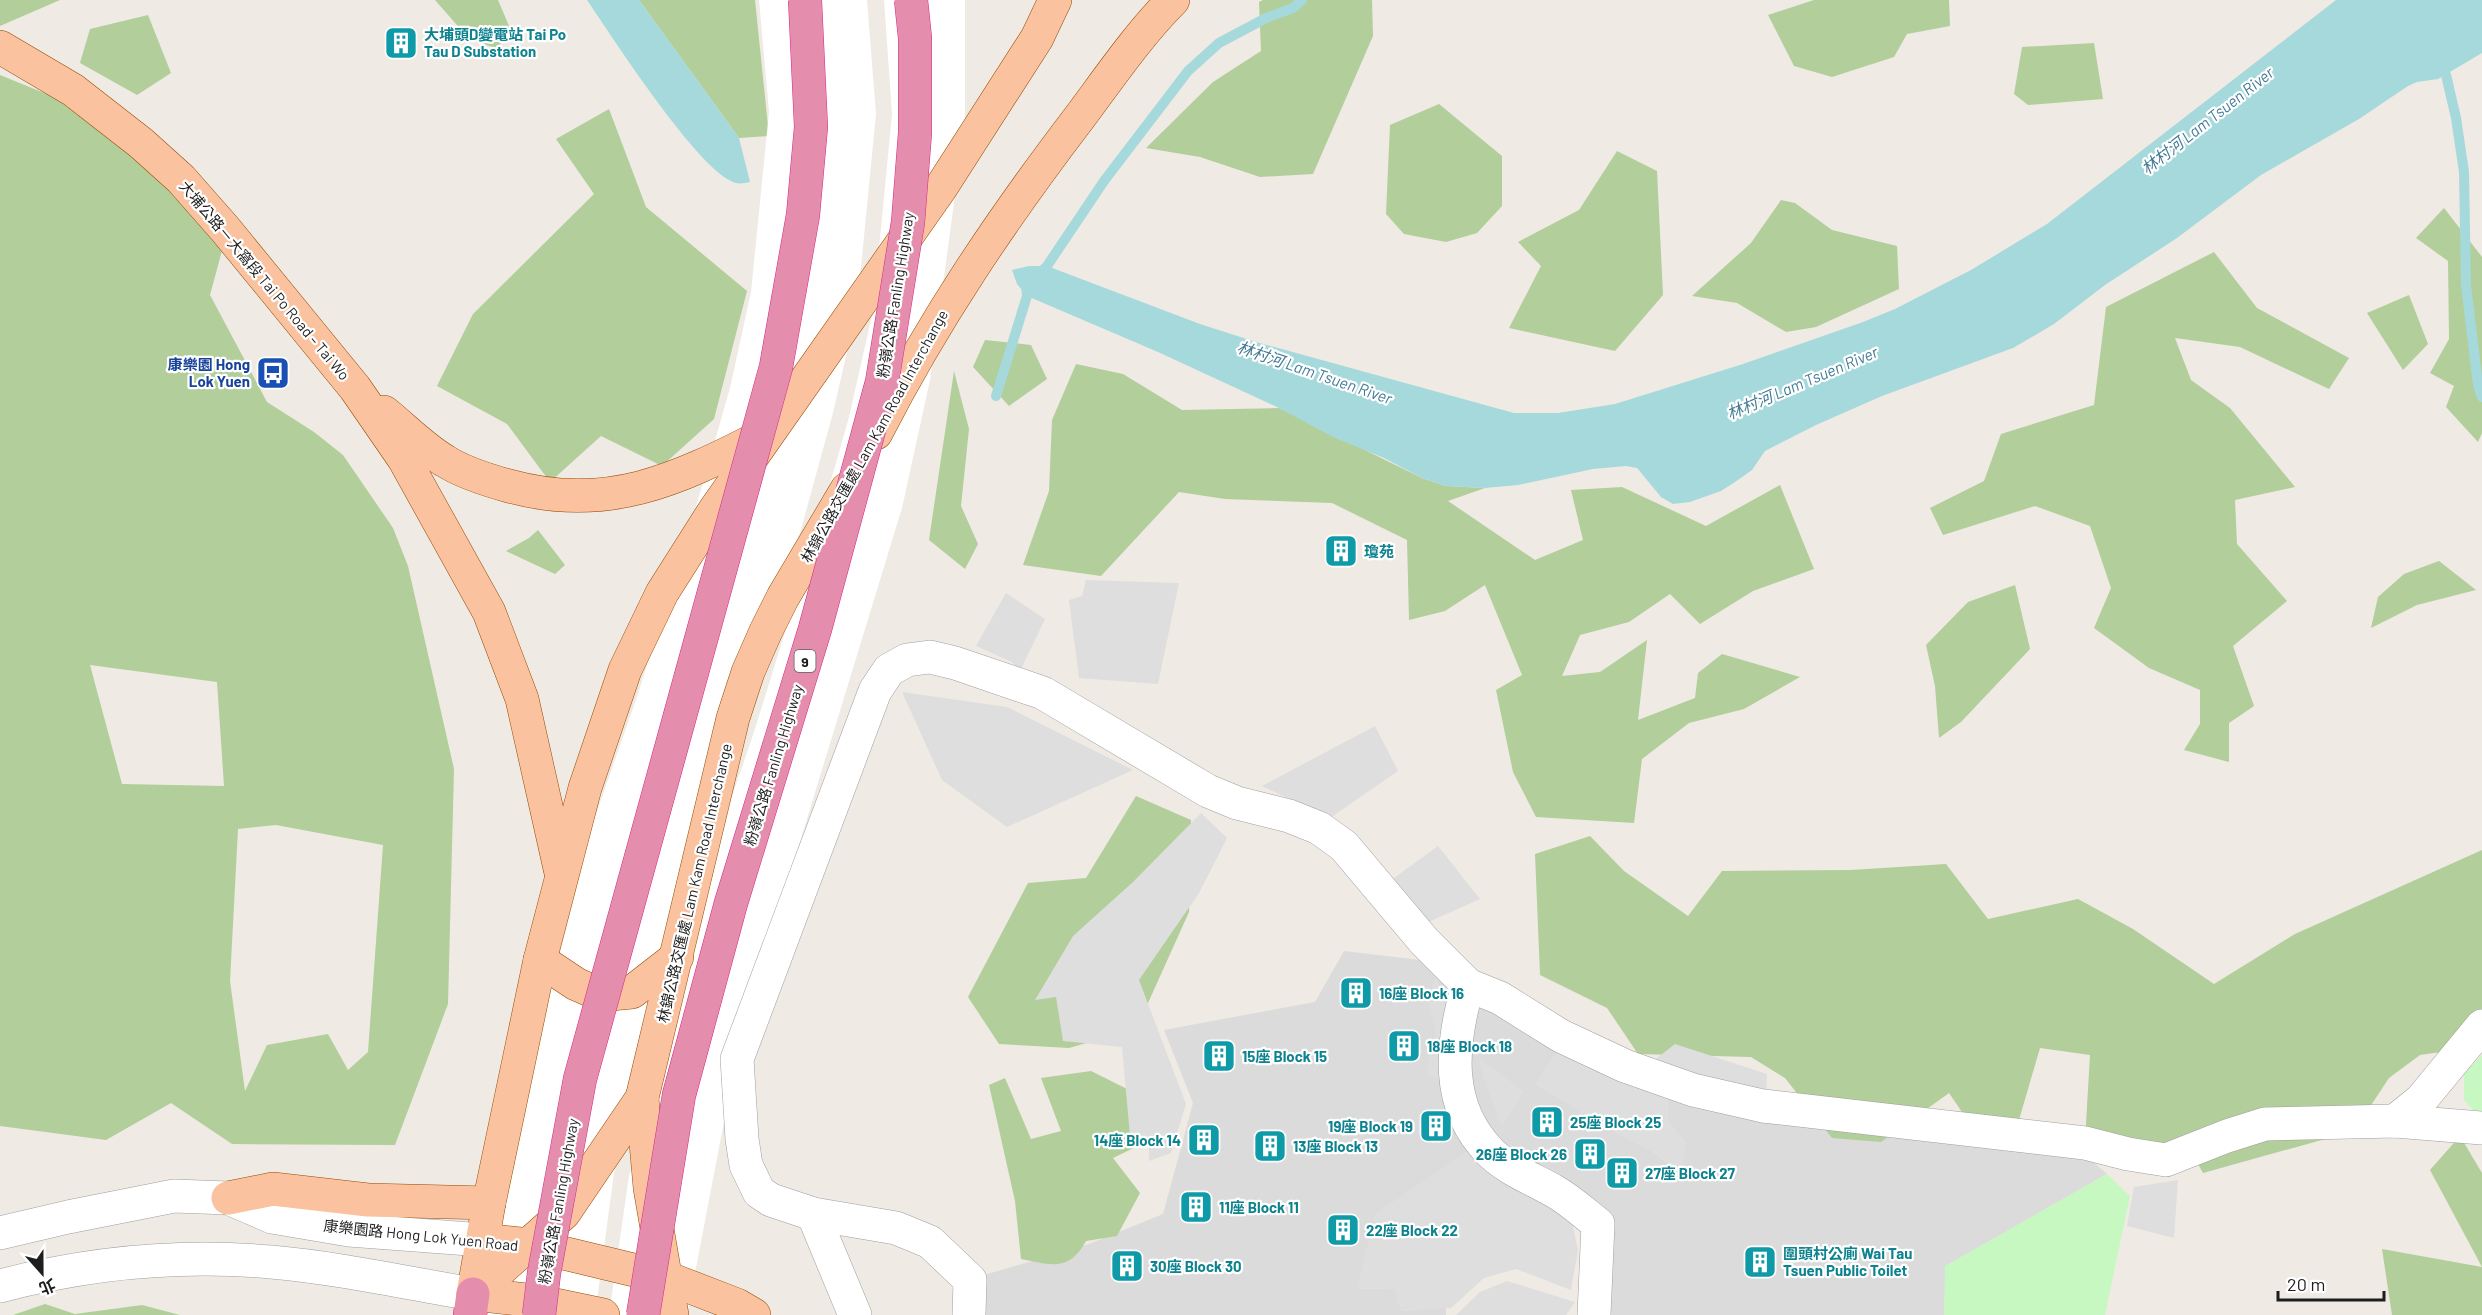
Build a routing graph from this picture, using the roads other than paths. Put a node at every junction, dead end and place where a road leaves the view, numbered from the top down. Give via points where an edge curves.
1 (804, 0) edge
2 (911, 0) edge
3 (1055, 0) edge
4 (1173, 0) edge
5 (0, 47) edge
6 (355, 388) junction
7 (768, 432) junction
8 (562, 878) junction
9 (677, 957) junction
10 (540, 960) junction
11 (1468, 985) junction
12 (2482, 1026) edge
13 (642, 1098) junction
14 (2395, 1122) junction
15 (2482, 1128) edge
16 (228, 1198) junction
17 (489, 1203) junction
18 (813, 1214) junction
19 (0, 1233) edge
20 (483, 1240) junction
21 (530, 1245) junction
22 (667, 1278) junction
23 (0, 1286) edge
24 (472, 1305) edge
25 (539, 1315) edge
26 (603, 1315) edge
27 (643, 1315) edge
28 (672, 1315) edge
29 (754, 1315) edge
30 (855, 1315) edge
31 (969, 1315) edge
32 (1594, 1315) edge

1 - 25 highway, 粉嶺公路 Fanling Highway, bridge via 811,127 803,215 776,368 580,1079
2 - 27 highway, 粉嶺公路 Fanling Highway / 9, bridge via 915,133 908,222 882,382 815,629 731,903 679,1095
3 - 7 main road via 1037,38 940,189
4 - 9 main road, 林錦公路交匯處 Lam Kam Road Interchange via 1124,57 1012,207 944,310 783,597 748,672 733,718
5 - 6 main road, 大埔公路－大窩段 Tai Po Road – Tai Wo via 74,90 182,180
6 - 7 main road, 大埔公路－大窩段 Tai Po Road – Tai Wo via 444,460 483,479 532,493 582,497 634,490 696,470
6 - 8 main road, 大埔公路－大窩段 Tai Po Road – Tai Wo via 404,459 489,612 522,699
7 - 8 main road via 662,593 625,670 585,788
8 - 10 main road
9 - 10 main road via 632,992 601,995
9 - 13 main road, 林錦公路交匯處 Lam Kam Road Interchange
10 - 17 main road
11 - 14 street via 1500,998 1561,1036 1625,1066 1693,1090 1762,1106 2085,1143 2166,1160 2265,1124
11 - 18 street via 1344,846 1319,828 1208,791 1043,693 955,663 930,657 907,660 889,670 875,692 737,1059 746,1165 759,1192
11 - 32 street via 1459,1016 1456,1068 1456,1085 1465,1118 1492,1153 1526,1178 1555,1191 1598,1224
12 - 14 street via 2421,1100
13 - 21 main road via 564,1213
13 - 22 main road, 林錦公路交匯處 Lam Kam Road Interchange via 650,1188
14 - 15 street
16 - 17 main road via 273,1189 368,1200
16 - 19 street, 康樂園路 Hong Lok Yuen Road via 174,1196
16 - 20 street, 康樂園路 Hong Lok Yuen Road via 272,1217 349,1230
17 - 20 main road
18 - 30 street
18 - 31 street via 896,1228 930,1242 970,1280
20 - 21 main road, 康樂園路 Hong Lok Yuen Road
20 - 24 main road
21 - 22 main road, 康樂園路 Hong Lok Yuen Road
21 - 24 main road
22 - 28 main road, 林錦公路交匯處 Lam Kam Road Interchange
22 - 29 main road, 康樂園路 Hong Lok Yuen Road
23 - 24 street via 95,1266 226,1259 314,1268
24 - 26 main road via 536,1301

